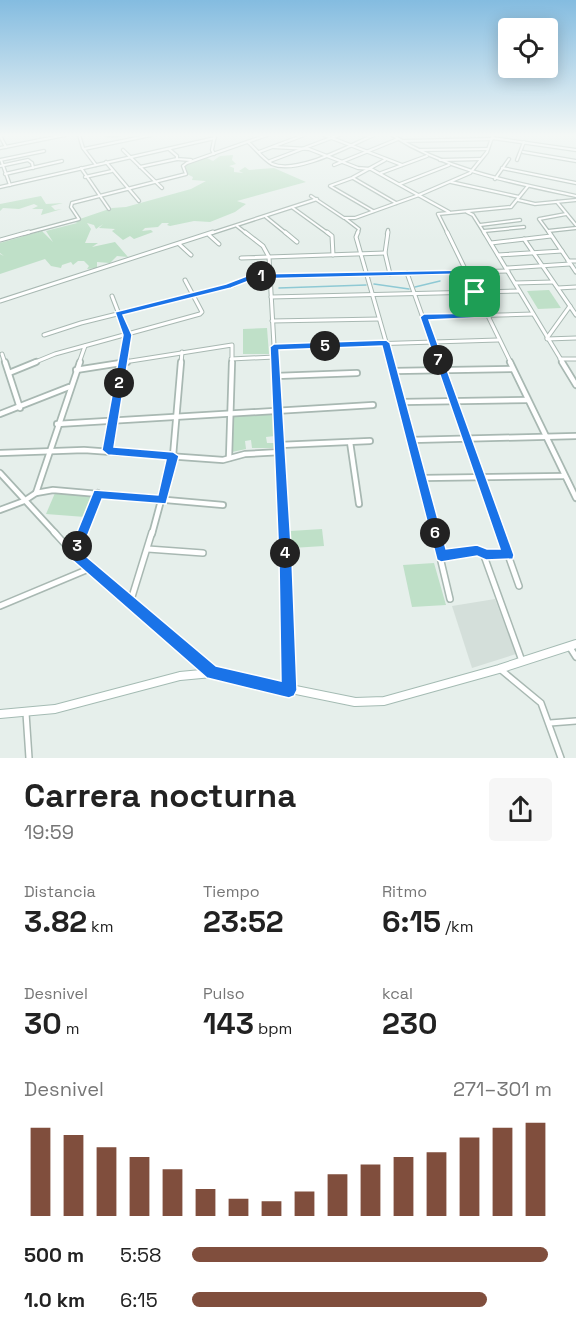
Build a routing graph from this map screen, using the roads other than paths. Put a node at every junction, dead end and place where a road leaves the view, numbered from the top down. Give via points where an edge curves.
1 (4, 170) edge
2 (22, 170) edge
3 (53, 170) edge
4 (72, 170) edge
5 (82, 170) edge
6 (144, 170) edge
7 (184, 170) edge
8 (367, 170) edge
9 (373, 170) edge
10 (389, 170) edge
11 (434, 170) edge
12 (462, 170) edge
13 (471, 170) edge
14 (500, 170) edge
15 (514, 170) edge
16 (112, 171) joint
17 (469, 173) junction
18 (6, 174) junction
19 (57, 174) junction
20 (380, 174) junction
21 (86, 177) junction
22 (352, 178) junction
23 (495, 179) junction
24 (156, 182) junction
25 (450, 182) junction
26 (576, 183) edge
27 (400, 184) junction
28 (10, 185) junction
29 (528, 186) junction
30 (0, 187) edge
31 (162, 188) dead end
32 (128, 189) junction
33 (419, 195) junction
34 (100, 196) junction
35 (311, 196) dead end
36 (576, 198) edge
37 (317, 199) junction
38 (519, 199) junction
39 (139, 201) dead end
40 (557, 202) junction
41 (397, 203) junction
42 (293, 208) junction
43 (109, 209) dead end
44 (372, 211) junction
45 (450, 212) junction
46 (465, 212) junction
47 (566, 214) junction
48 (265, 217) junction
49 (346, 219) junction
50 (520, 220) dead end
51 (480, 225) junction
52 (237, 226) junction
53 (524, 227) dead end
54 (576, 227) edge
55 (388, 230) dead end
56 (484, 231) junction
57 (548, 231) junction
58 (208, 235) junction
59 (552, 236) junction
60 (524, 239) junction
61 (0, 240) edge
62 (297, 242) dead end
63 (491, 243) junction
64 (179, 244) junction
65 (219, 244) dead end
66 (562, 251) junction
67 (385, 253) junction
68 (534, 253) junction
69 (361, 254) junction
70 (190, 255) dead end
71 (333, 255) junction
72 (498, 255) junction
73 (269, 257) junction
74 (241, 258) dead end
75 (576, 261) edge
76 (569, 262) junction
77 (543, 267) junction
78 (507, 269) junction
79 (465, 272) junction
80 (576, 272) edge
81 (407, 273) junction
82 (368, 274) junction
83 (390, 274) junction
84 (270, 276) junction
85 (185, 280) dead end
86 (553, 282) junction
87 (514, 283) junction
88 (576, 287) edge
89 (558, 288) junction
90 (519, 291) junction
91 (475, 292) junction
92 (415, 294) junction
93 (193, 295) junction
94 (373, 295) junction
95 (112, 296) dead end
96 (271, 297) junction
97 (0, 301) edge
98 (570, 306) junction
99 (118, 314) junction
100 (533, 314) junction
101 (487, 315) junction
102 (576, 315) edge
103 (424, 317) junction
104 (379, 319) junction
105 (272, 321) junction
106 (44, 335) dead end
107 (127, 335) junction
108 (547, 338) junction
109 (576, 338) edge
110 (498, 340) junction
111 (432, 341) junction
112 (386, 343) junction
113 (85, 346) junction
114 (274, 347) junction
115 (182, 352) junction
116 (2, 354) dead end
117 (275, 357) junction
118 (231, 359) junction
119 (560, 359) junction
120 (576, 359) edge
121 (123, 362) junction
122 (512, 369) junction
123 (76, 370) junction
124 (442, 370) junction
125 (394, 371) junction
126 (9, 373) junction
127 (357, 373) dead end
128 (276, 376) junction
129 (576, 386) edge
130 (70, 387) junction
131 (60, 392) junction
132 (67, 394) junction
133 (527, 400) junction
134 (452, 401) junction
135 (402, 402) junction
136 (373, 405) dead end
137 (20, 408) junction
138 (278, 410) junction
139 (230, 413) junction
140 (0, 414) edge
141 (177, 416) junction
142 (113, 420) junction
143 (57, 424) junction
144 (576, 435) edge
145 (546, 437) junction
146 (467, 439) junction
147 (411, 440) junction
148 (370, 441) dead end
149 (350, 442) junction
150 (280, 445) junction
151 (50, 448) junction
152 (108, 450) junction
153 (280, 452) junction
154 (0, 453) edge
155 (173, 456) junction
156 (229, 458) junction
157 (0, 473) edge
158 (564, 476) junction
159 (422, 478) junction
160 (481, 479) junction
161 (98, 493) junction
162 (36, 494) junction
163 (576, 498) edge
164 (162, 500) junction
165 (24, 501) junction
166 (359, 504) dead end
167 (223, 506) dead end
168 (0, 510) edge
169 (148, 549) junction
170 (203, 553) dead end
171 (483, 553) junction
172 (74, 554) junction
173 (508, 555) junction
174 (441, 556) junction
175 (91, 568) junction
176 (519, 586) dead end
177 (450, 599) dead end
178 (130, 600) junction
179 (0, 606) edge
180 (572, 645) edge
181 (576, 657) edge
182 (522, 661) junction
183 (499, 669) junction
184 (212, 673) junction
185 (289, 690) junction
186 (26, 713) junction
187 (0, 714) edge
188 (576, 721) edge
189 (550, 723) junction
190 (29, 758) edge
191 (561, 758) edge

1 - 18 street
2 - 18 street
3 - 19 street
4 - 19 street
5 - 21 street
6 - 24 street
7 - 24 street via 185,174
8 - 22 street
9 - 20 street
10 - 20 street
11 - 27 street
12 - 17 street
13 - 17 street
14 - 23 street
15 - 26 street
16 - 21 street
16 - 32 street
17 - 23 street
17 - 25 street
18 - 28 street
19 - 28 street
20 - 27 street
21 - 34 street
22 - 41 street
22 - 44 street via 330,186
23 - 29 street
24 - 31 street
24 - 32 street
25 - 33 street
25 - 38 street
27 - 33 street
28 - 30 street
29 - 36 street
29 - 38 street
32 - 34 street
32 - 39 street
33 - 41 street
33 - 45 street
34 - 43 street
34 - 61 street via 71,204 79,219
35 - 37 street
36 - 40 street
37 - 42 street
37 - 49 street
38 - 40 street via 535,204
38 - 46 street via 511,207
40 - 47 street
41 - 44 street
42 - 48 street
42 - 71 street via 332,236
44 - 49 street
45 - 46 street
45 - 79 street via 438,214
46 - 51 street
47 - 54 street
47 - 57 street via 539,219
48 - 52 street
48 - 62 street
49 - 69 street via 359,229 356,237
50 - 51 street
51 - 56 street
52 - 58 street
52 - 73 street via 263,246
53 - 56 street
54 - 57 street
55 - 67 street
56 - 63 street
57 - 59 street
58 - 64 street
58 - 65 street
59 - 60 street
59 - 66 street
60 - 63 street
60 - 68 street
63 - 72 street
64 - 70 street
64 - 97 street
66 - 68 street
66 - 76 street
67 - 69 street
67 - 83 street
68 - 72 street
68 - 77 street
69 - 71 street
69 - 82 street
71 - 73 street
72 - 78 street
73 - 74 street
73 - 84 street
75 - 76 street
76 - 77 street
76 - 80 street
77 - 78 street
77 - 86 street
78 - 79 street
78 - 87 street
79 - 81 street
79 - 91 street
81 - 83 street
81 - 92 street
82 - 83 street
82 - 84 street
82 - 94 street
84 - 93 street via 247,278
84 - 96 street
85 - 93 street
86 - 87 street
86 - 89 street
87 - 90 street
88 - 89 street
89 - 98 street
90 - 91 street
90 - 100 street
91 - 92 street
91 - 101 street
92 - 94 street
92 - 103 street
93 - 99 street
93 - 107 street via 200,314
94 - 96 street
94 - 104 street
95 - 99 street
96 - 105 street
98 - 102 street
98 - 108 street
99 - 106 street
99 - 107 street
100 - 101 street
100 - 108 street
101 - 103 street
101 - 110 street
103 - 111 street
104 - 105 street
104 - 112 street
105 - 114 street
107 - 113 street
107 - 121 street
108 - 109 street
108 - 119 street
110 - 111 street
110 - 122 street
111 - 112 street
111 - 124 street
112 - 114 street
112 - 125 street
113 - 123 street
113 - 126 street
114 - 117 street
115 - 118 street via 232,345
115 - 121 street
115 - 141 street
116 - 126 street
117 - 118 street
117 - 128 street
118 - 139 street
119 - 120 street
119 - 129 street
121 - 123 street
121 - 142 street
122 - 124 street
122 - 133 street
123 - 130 street
124 - 125 street
124 - 134 street
125 - 135 street
126 - 137 street
127 - 128 street
128 - 138 street
130 - 131 street
130 - 132 street
131 - 132 street
131 - 137 street
132 - 143 street
133 - 134 street
133 - 145 street
134 - 135 street
134 - 146 street
135 - 147 street
136 - 138 street
137 - 140 street
138 - 139 street
138 - 150 street
139 - 141 street
139 - 156 street
141 - 142 street
141 - 155 street
142 - 143 street
142 - 152 street
143 - 151 street
144 - 145 street
145 - 146 street
145 - 158 street
146 - 147 street
146 - 160 street
147 - 159 street
148 - 149 street
149 - 150 street
149 - 166 street
150 - 153 street
151 - 152 street
151 - 154 street
151 - 162 street
152 - 155 street
153 - 156 street
153 - 185 street
155 - 156 street
155 - 164 street
157 - 165 street
158 - 160 street
158 - 163 street
159 - 160 street
159 - 174 street
160 - 173 street
161 - 162 street via 52,490
161 - 164 street
161 - 172 street
162 - 165 street
164 - 167 street
164 - 169 street
165 - 168 street
165 - 172 street
169 - 170 street
169 - 178 street
171 - 173 street
171 - 174 street
171 - 182 street
172 - 175 street
173 - 176 street
174 - 177 street
175 - 178 street
175 - 179 street
178 - 184 street
180 - 181 street
180 - 182 street
182 - 183 street
183 - 185 street via 376,702
183 - 189 street via 541,703
184 - 185 street
184 - 186 street via 180,675
186 - 187 street
186 - 190 street
188 - 189 street
189 - 191 street

